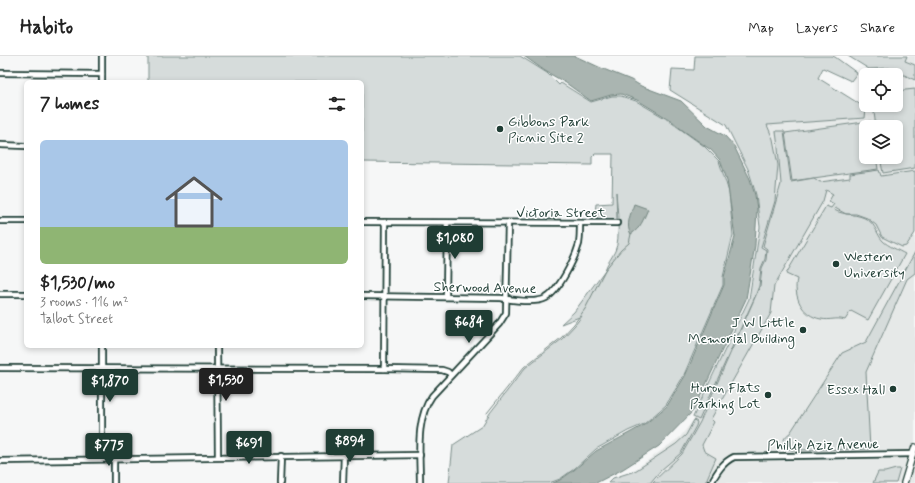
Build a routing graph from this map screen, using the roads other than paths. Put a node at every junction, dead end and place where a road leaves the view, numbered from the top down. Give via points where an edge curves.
1 (102, 56) edge
2 (0, 73) edge
3 (102, 74) junction
4 (102, 80) edge
5 (0, 145) edge
6 (24, 146) edge
7 (0, 221) edge
8 (24, 221) edge
9 (364, 222) edge
10 (385, 222) junction
11 (580, 222) junction
12 (447, 223) junction
13 (508, 223) junction
14 (617, 223) dead end
15 (0, 294) edge
16 (24, 294) edge
17 (364, 296) edge
18 (384, 296) junction
19 (446, 297) junction
20 (507, 299) junction
21 (102, 348) edge
22 (217, 348) edge
23 (0, 368) edge
24 (102, 368) junction
25 (217, 369) junction
26 (384, 369) junction
27 (451, 375) junction
28 (915, 447) edge
29 (914, 454) edge
30 (344, 455) junction
31 (280, 456) junction
32 (420, 456) junction
33 (218, 457) junction
34 (102, 459) junction
35 (114, 459) junction
36 (0, 461) edge
37 (114, 483) edge
38 (280, 483) edge
39 (343, 483) edge
40 (420, 483) edge
41 (711, 483) edge
42 (904, 483) edge

1 - 3 street
2 - 3 street
3 - 4 street
5 - 6 street
7 - 8 street
9 - 10 street, Victoria Street
10 - 12 street, Victoria Street
10 - 18 street
11 - 13 street, Victoria Street
11 - 14 street, Victoria Street
11 - 20 street, Sherwood Avenue via 579,244 574,260 554,292 541,300
12 - 13 street, Victoria Street
12 - 19 street
13 - 20 street
15 - 16 street
17 - 18 street, Sherwood Avenue
18 - 19 street, Sherwood Avenue
18 - 26 street
19 - 20 street, Sherwood Avenue
20 - 27 street via 504,318
21 - 24 street
22 - 25 street
23 - 24 street
24 - 25 street
24 - 34 street
25 - 26 street
25 - 33 street
26 - 27 street via 442,370
27 - 32 street via 432,396 423,413
28 - 29 main road
29 - 41 street, Phillip Aziz Avenue via 734,457 722,466
29 - 42 main road
30 - 31 street
30 - 32 street
30 - 39 street
31 - 33 street
31 - 38 street
32 - 40 street
33 - 35 street
34 - 35 street
34 - 36 street
35 - 37 street

